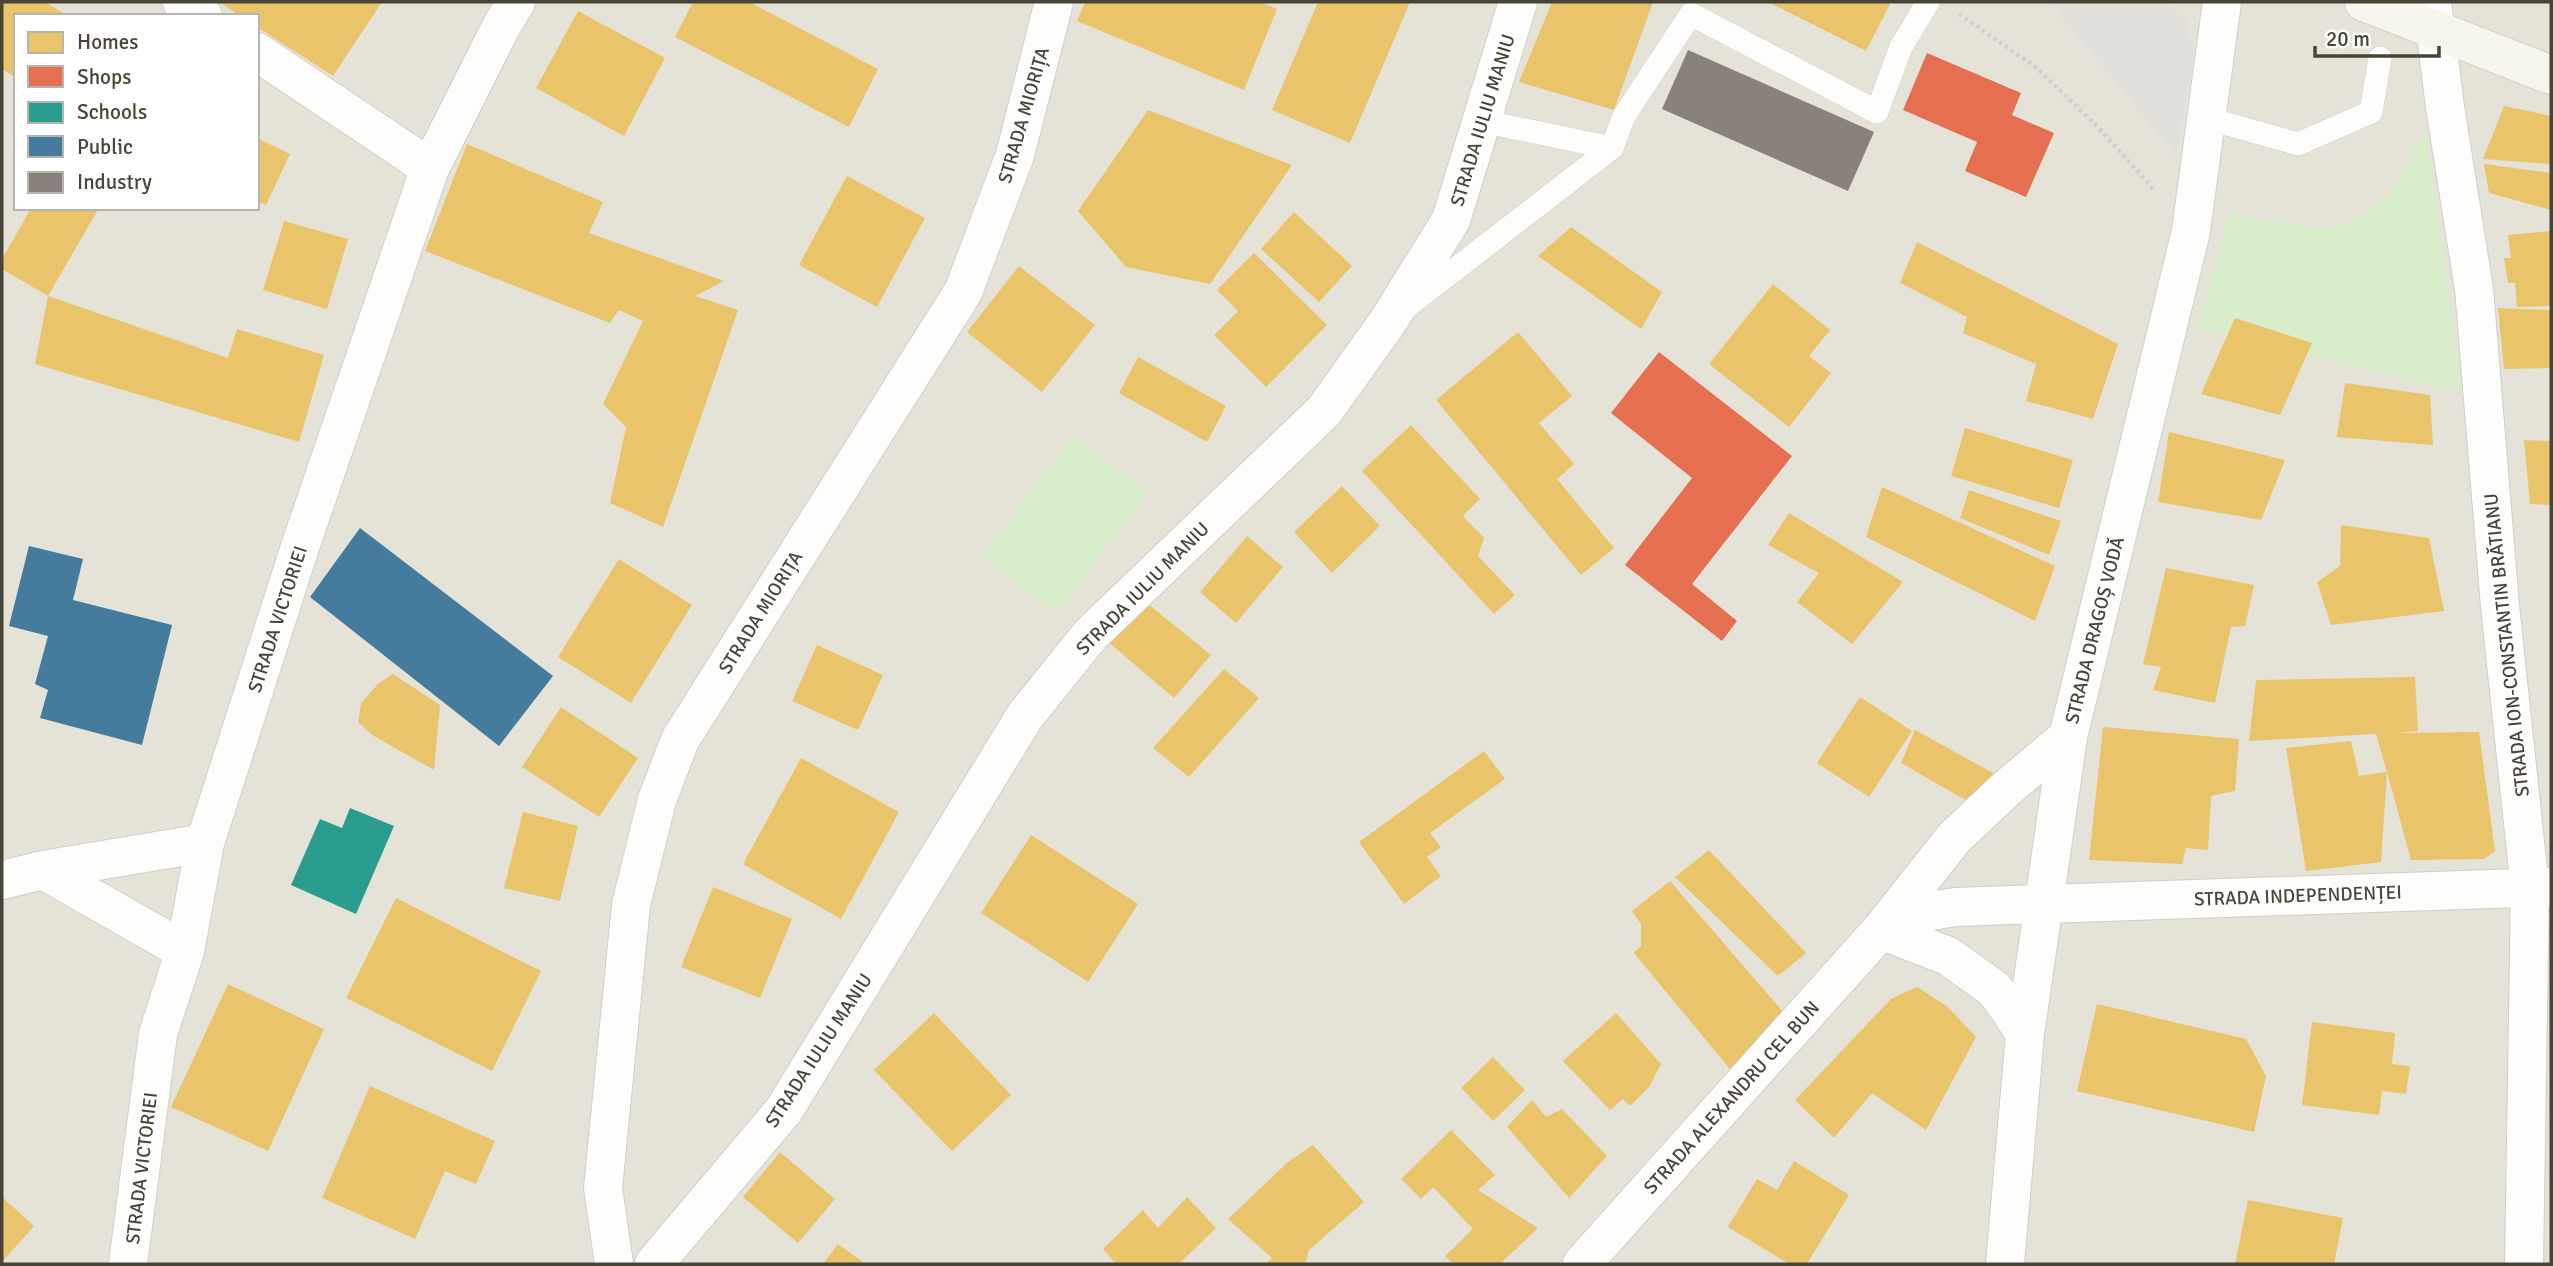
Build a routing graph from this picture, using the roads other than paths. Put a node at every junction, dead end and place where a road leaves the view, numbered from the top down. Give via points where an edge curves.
1 (182, 2) edge
2 (516, 2) edge
3 (1054, 2) edge
4 (1518, 2) edge
5 (1928, 2) edge
6 (2222, 2) edge
7 (2364, 2) edge
8 (200, 14) edge
9 (2434, 15) edge
10 (259, 53) edge
11 (2380, 58) dead end
12 (2551, 75) edge
13 (2206, 118) junction
14 (1482, 121) junction
15 (1612, 148) junction
16 (430, 168) junction
17 (1390, 320) junction
18 (2068, 737) junction
19 (205, 843) junction
20 (43, 870) junction
21 (2, 880) edge
22 (2541, 888) edge
23 (2044, 905) junction
24 (1881, 930) junction
25 (184, 951) junction
26 (2025, 1034) junction
27 (128, 1264) edge
28 (614, 1264) edge
29 (654, 1264) edge
30 (1582, 1264) edge
31 (2005, 1264) edge
32 (2524, 1264) edge

1 - 8 street
2 - 16 street, STRADA VICTORIEI
3 - 28 street, STRADA MIORIȚA via 1015,155 963,292 680,740 657,800 631,905 603,1188
4 - 14 street, STRADA IULIU MANIU
5 - 15 lane via 1901,47 1877,112 1690,14 1624,116
6 - 13 street, STRADA DRAGOȘ VODĂ
7 - 9 main road
9 - 12 main road
9 - 22 street, STRADA ION-CONSTANTIN BRĂTIANU via 2474,289 2500,606
10 - 16 street
11 - 13 lane via 2371,111 2298,144
13 - 18 street, STRADA DRAGOȘ VODĂ via 2191,231
14 - 15 lane
14 - 17 street, STRADA IULIU MANIU via 1451,220
15 - 17 lane
16 - 19 street, STRADA VICTORIEI
17 - 29 street, STRADA IULIU MANIU via 1324,411 1091,634 1025,716 784,1110
18 - 23 street, STRADA DRAGOȘ VODĂ
18 - 24 street, STRADA ALEXANDRU CEL BUN via 1954,838
19 - 20 street
19 - 25 street, STRADA VICTORIEI
20 - 21 street
20 - 25 street
22 - 23 street, STRADA INDEPENDENȚEI
22 - 32 street, STRADA ION-CONSTANTIN BRĂTIANU
23 - 24 street, STRADA ALEXANDRU CEL BUN via 1955,907
23 - 26 street, STRADA DRAGOȘ VODĂ
24 - 26 street via 1948,956 1994,989
24 - 30 street, STRADA ALEXANDRU CEL BUN
25 - 27 street, STRADA VICTORIEI via 158,1034
26 - 31 street, STRADA DRAGOȘ VODĂ

